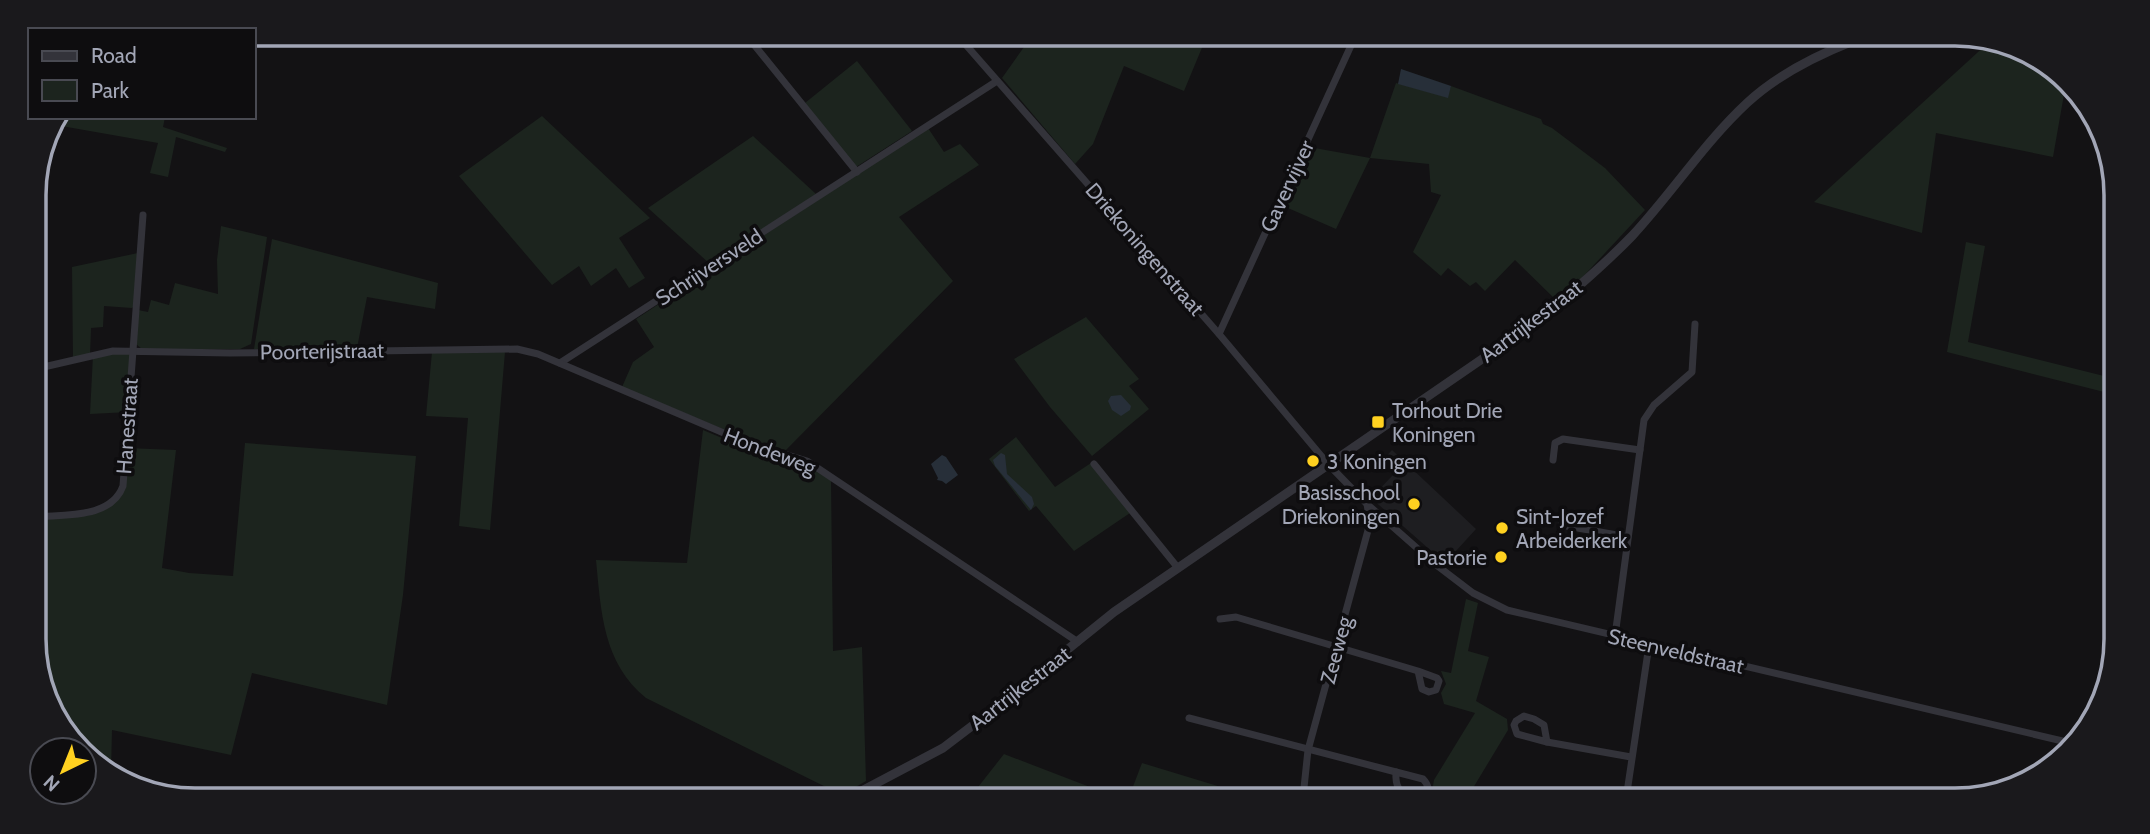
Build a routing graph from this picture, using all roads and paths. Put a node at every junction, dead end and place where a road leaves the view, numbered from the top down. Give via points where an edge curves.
1 (755, 46) edge
2 (967, 46) edge
3 (1351, 46) edge
4 (1843, 46) edge
5 (997, 80) junction
6 (858, 172) junction
7 (143, 215) dead end
8 (1695, 324) dead end
9 (1219, 334) junction
10 (511, 349) joint
11 (133, 351) junction
12 (560, 363) junction
13 (46, 366) edge
14 (1640, 450) junction
15 (1553, 460) dead end
16 (1094, 464) dead end
17 (1328, 464) junction
18 (1367, 504) junction
19 (46, 516) edge
20 (1562, 525) dead end
21 (1628, 537) junction
22 (1178, 568) junction
23 (1220, 619) dead end
24 (1615, 636) junction
25 (1078, 642) junction
26 (1649, 645) junction
27 (1336, 647) junction
28 (1418, 671) dead end
29 (1189, 718) dead end
30 (2064, 741) edge
31 (1547, 742) junction
32 (1308, 750) junction
33 (1632, 757) junction
34 (1396, 772) junction
35 (867, 788) edge
36 (1304, 788) edge
37 (1399, 788) edge
38 (1428, 788) edge
39 (1628, 788) edge

1 - 6 street
2 - 5 street, Driekoningenstraat
3 - 9 street, Gavervijver
4 - 17 street, Aartrijkestraat via 1786,73 1748,102 1632,235 1536,322
5 - 6 street, Schrijversveld
5 - 9 street, Driekoningenstraat
6 - 12 street, Schrijversveld
7 - 11 street
8 - 14 street via 1692,372 1654,405 1644,420
9 - 17 street, Driekoningenstraat
10 - 11 street, Poorterijstraat
10 - 12 street, Hondeweg
11 - 13 street, Poorterijstraat
11 - 19 street, Hanestraat via 120,494 113,503 93,511
12 - 25 street, Hondeweg via 745,442 807,461
14 - 15 street via 1563,439 1555,443
14 - 21 street
16 - 22 street
17 - 18 street, Steenveldstraat
17 - 22 street, Aartrijkestraat
18 - 24 street, Steenveldstraat via 1473,593 1507,610
18 - 27 street, Zeeweg via 1370,523
20 - 21 street
21 - 24 street
22 - 25 street, Aartrijkestraat
23 - 27 street via 1236,617
24 - 26 street, Steenveldstraat
25 - 35 street, Aartrijkestraat via 943,748
26 - 30 street, Steenveldstraat
26 - 33 street
27 - 28 street
27 - 32 street, Zeeweg
29 - 32 street
31 - 31 street via 1540,722 1524,716 1516,721 1517,734
31 - 33 street
32 - 34 street
32 - 36 street, Zeeweg
33 - 39 street
34 - 37 street
34 - 38 street via 1423,779

